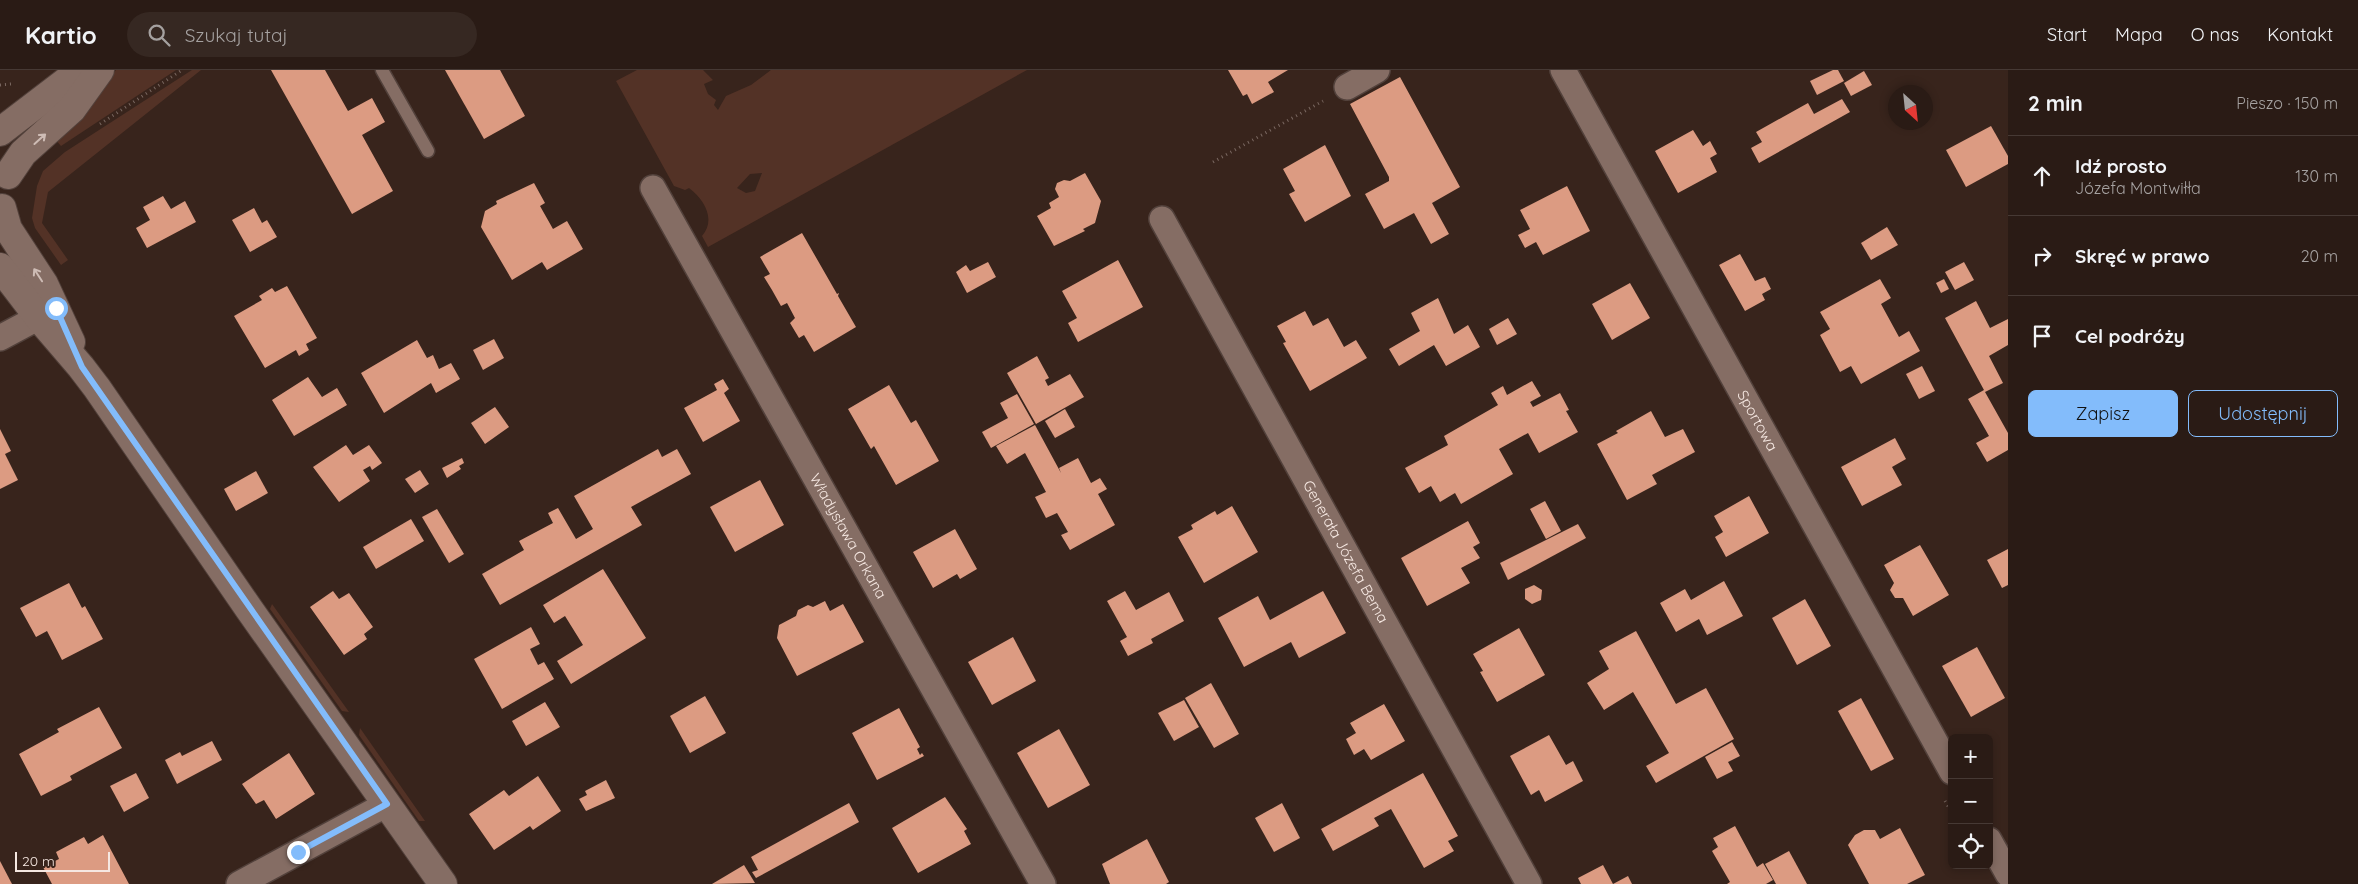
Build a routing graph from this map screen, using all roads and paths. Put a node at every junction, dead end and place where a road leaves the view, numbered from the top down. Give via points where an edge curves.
1 (81, 70) edge
2 (100, 70) edge
3 (182, 70) edge
4 (382, 70) edge
5 (1377, 70) edge
6 (1563, 70) edge
7 (1347, 87) joint
8 (94, 128) dead end
9 (0, 132) edge
10 (428, 151) dead end
11 (1213, 162) dead end
12 (4, 165) edge
13 (654, 188) dead end
14 (1, 209) edge
15 (1162, 219) dead end
16 (0, 267) edge
17 (47, 313) junction
18 (0, 338) edge
19 (1948, 765) edge
20 (387, 804) junction
21 (1993, 847) edge
22 (2008, 874) edge
23 (239, 884) edge
24 (443, 884) edge
25 (1043, 884) edge
26 (1529, 884) edge

1 - 9 street
12 -> 2 street via 23,154 72,109
3 - 8 path
4 - 10 lane
5 - 7 street
6 - 19 street, Sportowa
7 - 11 path
12 - 14 street via 8,192
13 - 25 street, Władysława Orkana
17 -> 14 street via 44,284 8,229
15 - 26 street, Generała Józefa Bema
16 - 17 street
17 - 18 street
17 - 20 street
20 - 23 street
20 - 24 street
21 - 22 street

